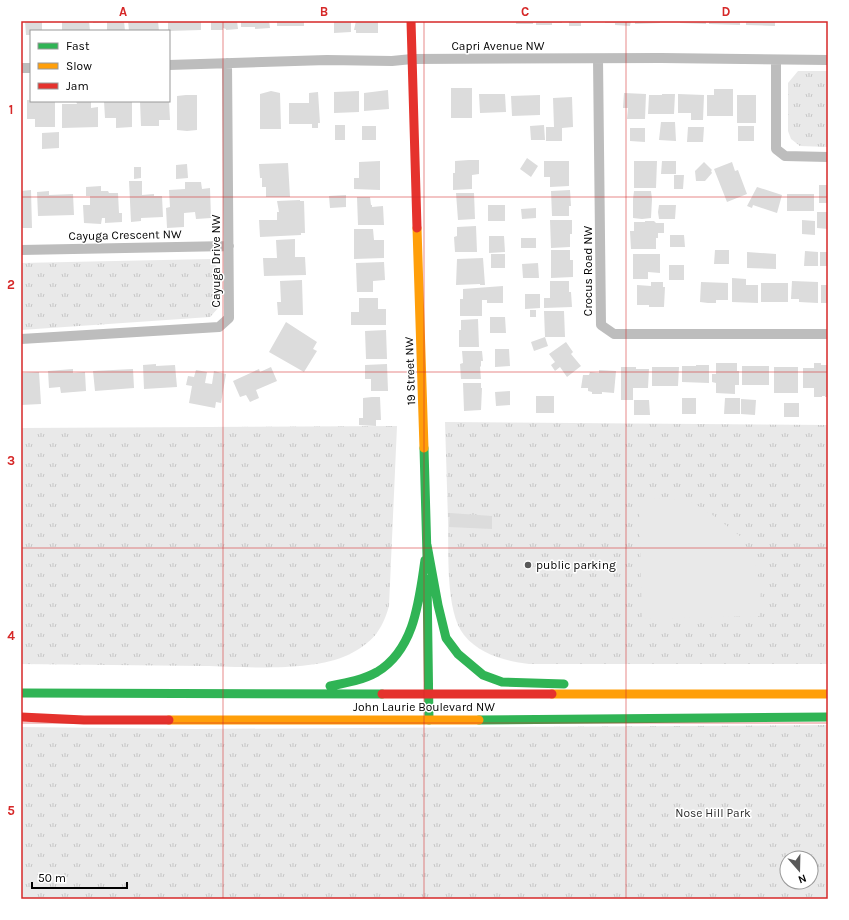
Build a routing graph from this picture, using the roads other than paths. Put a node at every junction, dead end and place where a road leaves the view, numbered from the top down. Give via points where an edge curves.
1 (411, 21) edge
2 (412, 59) junction
3 (598, 59) junction
4 (776, 60) junction
5 (828, 60) edge
6 (227, 63) junction
7 (170, 64) edge
8 (828, 157) edge
9 (229, 246) junction
10 (21, 250) edge
11 (828, 334) edge
12 (21, 338) edge
13 (427, 545) junction
14 (21, 693) edge
15 (255, 694) junction
16 (828, 694) edge
17 (429, 695) junction
18 (740, 695) junction
19 (21, 717) edge
20 (828, 717) edge
21 (429, 720) junction

1 - 2 main road, 19 Street NW
2 - 3 street, Capri Avenue NW
2 - 6 street, Capri Avenue NW
2 - 13 main road, 19 Street NW
3 - 4 street, Capri Avenue NW
3 - 11 street, Crocus Road NW via 601,325 614,334
4 - 5 street, Capri Avenue NW
4 - 8 street via 776,149 785,156
6 - 7 street, Capri Avenue NW
6 - 9 street, Cayuga Drive NW
9 - 10 street, Cayuga Crescent NW
9 - 12 street, Cayuga Drive NW via 230,318 219,327
13 - 15 main road via 419,604 409,638 383,668 349,684
13 - 17 main road, 19 Street NW
13 - 18 main road via 446,638 458,654 483,675 502,682 681,688
14 - 15 main road, John Laurie Boulevard NW
15 - 17 main road, John Laurie Boulevard NW
16 - 18 main road, John Laurie Boulevard NW
17 - 18 main road, John Laurie Boulevard NW
17 - 21 main road, 19 Street NW
19 - 21 main road, John Laurie Boulevard NW via 84,720
20 - 21 main road, John Laurie Boulevard NW

